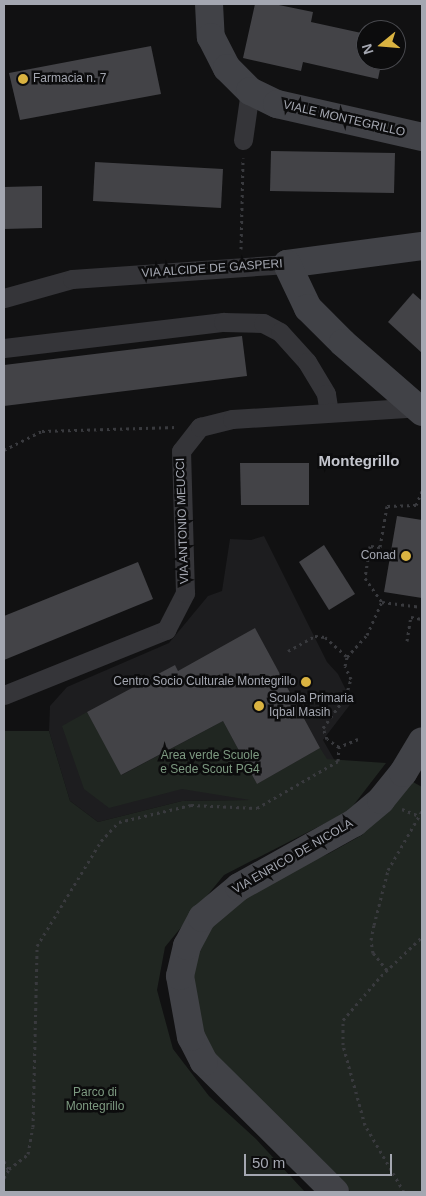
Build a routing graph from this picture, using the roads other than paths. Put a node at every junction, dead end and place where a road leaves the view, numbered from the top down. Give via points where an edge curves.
1 (209, 4) edge
2 (250, 91) junction
3 (422, 137) edge
4 (243, 140) road end
5 (422, 246) edge
6 (286, 264) junction
7 (4, 298) edge
8 (4, 348) edge
9 (421, 409) edge
10 (329, 412) junction
11 (4, 695) edge
12 (422, 741) edge
13 (335, 1192) edge

1 - 2 street, VIALE MONTEGRILLO via 212,37 227,68
2 - 3 street, VIALE MONTEGRILLO via 277,104
2 - 4 street
5 - 6 street, VIA ALCIDE DE GASPERI
6 - 7 street, VIA ALCIDE DE GASPERI via 72,278
6 - 9 street via 308,308
8 - 10 street via 223,322 263,323 280,332 307,362 326,394
9 - 10 street
10 - 11 street, VIA ANTONIO MEUCCI via 232,419 200,427 181,451 185,594 166,630
12 - 13 street, VIA ENRICO DE NICOLA via 403,773 354,823 239,887 202,918 187,946 180,976 191,1036 204,1062

